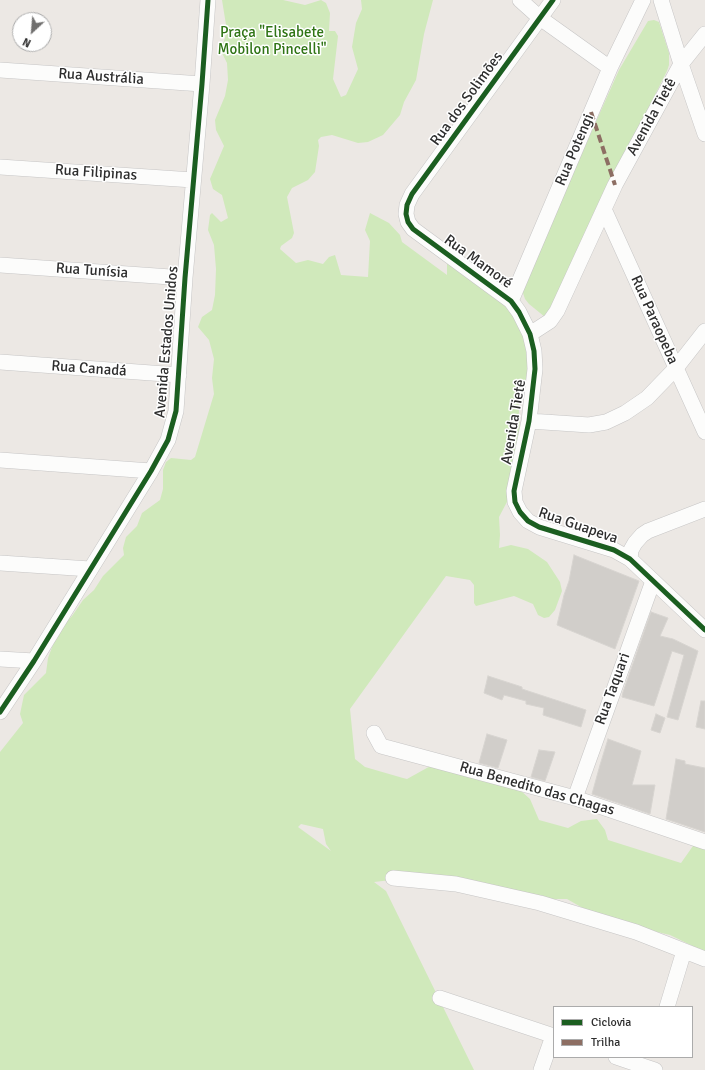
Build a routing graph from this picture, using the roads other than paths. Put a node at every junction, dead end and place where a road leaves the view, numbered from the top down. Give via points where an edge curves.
1 (208, 0) edge
2 (520, 0) edge
3 (553, 0) edge
4 (643, 0) edge
5 (661, 0) edge
6 (540, 18) junction
7 (705, 34) edge
8 (681, 64) junction
9 (610, 68) junction
10 (0, 70) edge
11 (202, 84) junction
12 (705, 134) edge
13 (0, 167) edge
14 (193, 180) junction
15 (604, 209) junction
16 (406, 214) joint
17 (0, 265) edge
18 (185, 278) junction
19 (511, 301) junction
20 (705, 330) edge
21 (530, 334) junction
22 (0, 362) edge
23 (676, 368) junction
24 (178, 375) junction
25 (529, 421) junction
26 (705, 432) edge
27 (0, 460) edge
28 (151, 471) junction
29 (705, 509) edge
30 (520, 512) joint
31 (630, 559) junction
32 (0, 563) edge
33 (90, 569) junction
34 (653, 581) junction
35 (705, 630) edge
36 (0, 659) edge
37 (34, 661) junction
38 (0, 712) edge
39 (374, 733) dead end
40 (575, 798) junction
41 (705, 842) edge
42 (393, 878) dead end
43 (684, 951) junction
44 (705, 958) edge
45 (440, 998) dead end
46 (667, 1006) edge
47 (553, 1036) edge
48 (620, 1058) edge
49 (650, 1066) edge
50 (541, 1070) edge

1 - 11 street, Avenida Estados Unidos
2 - 6 street
3 - 6 street, Rua dos Solimões
4 - 9 street, Rua Potengi
5 - 8 street
6 - 9 street
6 - 16 street, Rua dos Solimões via 412,194
7 - 8 street, Avenida Tietê
8 - 12 street
8 - 15 street, Avenida Tietê
9 - 19 street, Rua Potengi
10 - 11 street, Rua Austrália
11 - 14 street, Avenida Estados Unidos
13 - 14 street, Rua Filipinas
14 - 18 street, Avenida Estados Unidos
15 - 21 street, Avenida Tietê via 557,311 542,327
15 - 23 street, Rua Paraopeba
16 - 19 street, Rua Mamoré via 413,229
17 - 18 street, Rua Tunísia
18 - 24 street, Avenida Estados Unidos
19 - 21 street, Rua Mamoré
20 - 23 street
21 - 25 street, Avenida Tietê via 535,369
22 - 24 street, Rua Canadá
23 - 25 street via 647,398 606,422 576,424
23 - 26 street, Rua Paraopeba
24 - 28 street, Avenida Estados Unidos via 176,411 168,440
25 - 30 street, Avenida Tietê via 514,491 515,502
27 - 28 street
28 - 33 street, Avenida Estados Unidos
29 - 31 street, Rua Guapeva via 642,535 631,550
30 - 31 street, Rua Guapeva via 528,521 539,527 614,550
31 - 34 street
32 - 33 street
33 - 37 street, Avenida Estados Unidos
34 - 35 street
34 - 40 street, Rua Taquari
36 - 37 street
37 - 38 street, Avenida Estados Unidos
39 - 40 street, Rua Benedito das Chagas via 381,746
40 - 41 street, Rua Benedito das Chagas
42 - 43 street via 456,884 540,903 636,932
43 - 44 street
43 - 46 street
45 - 47 street
47 - 50 street
48 - 49 street

